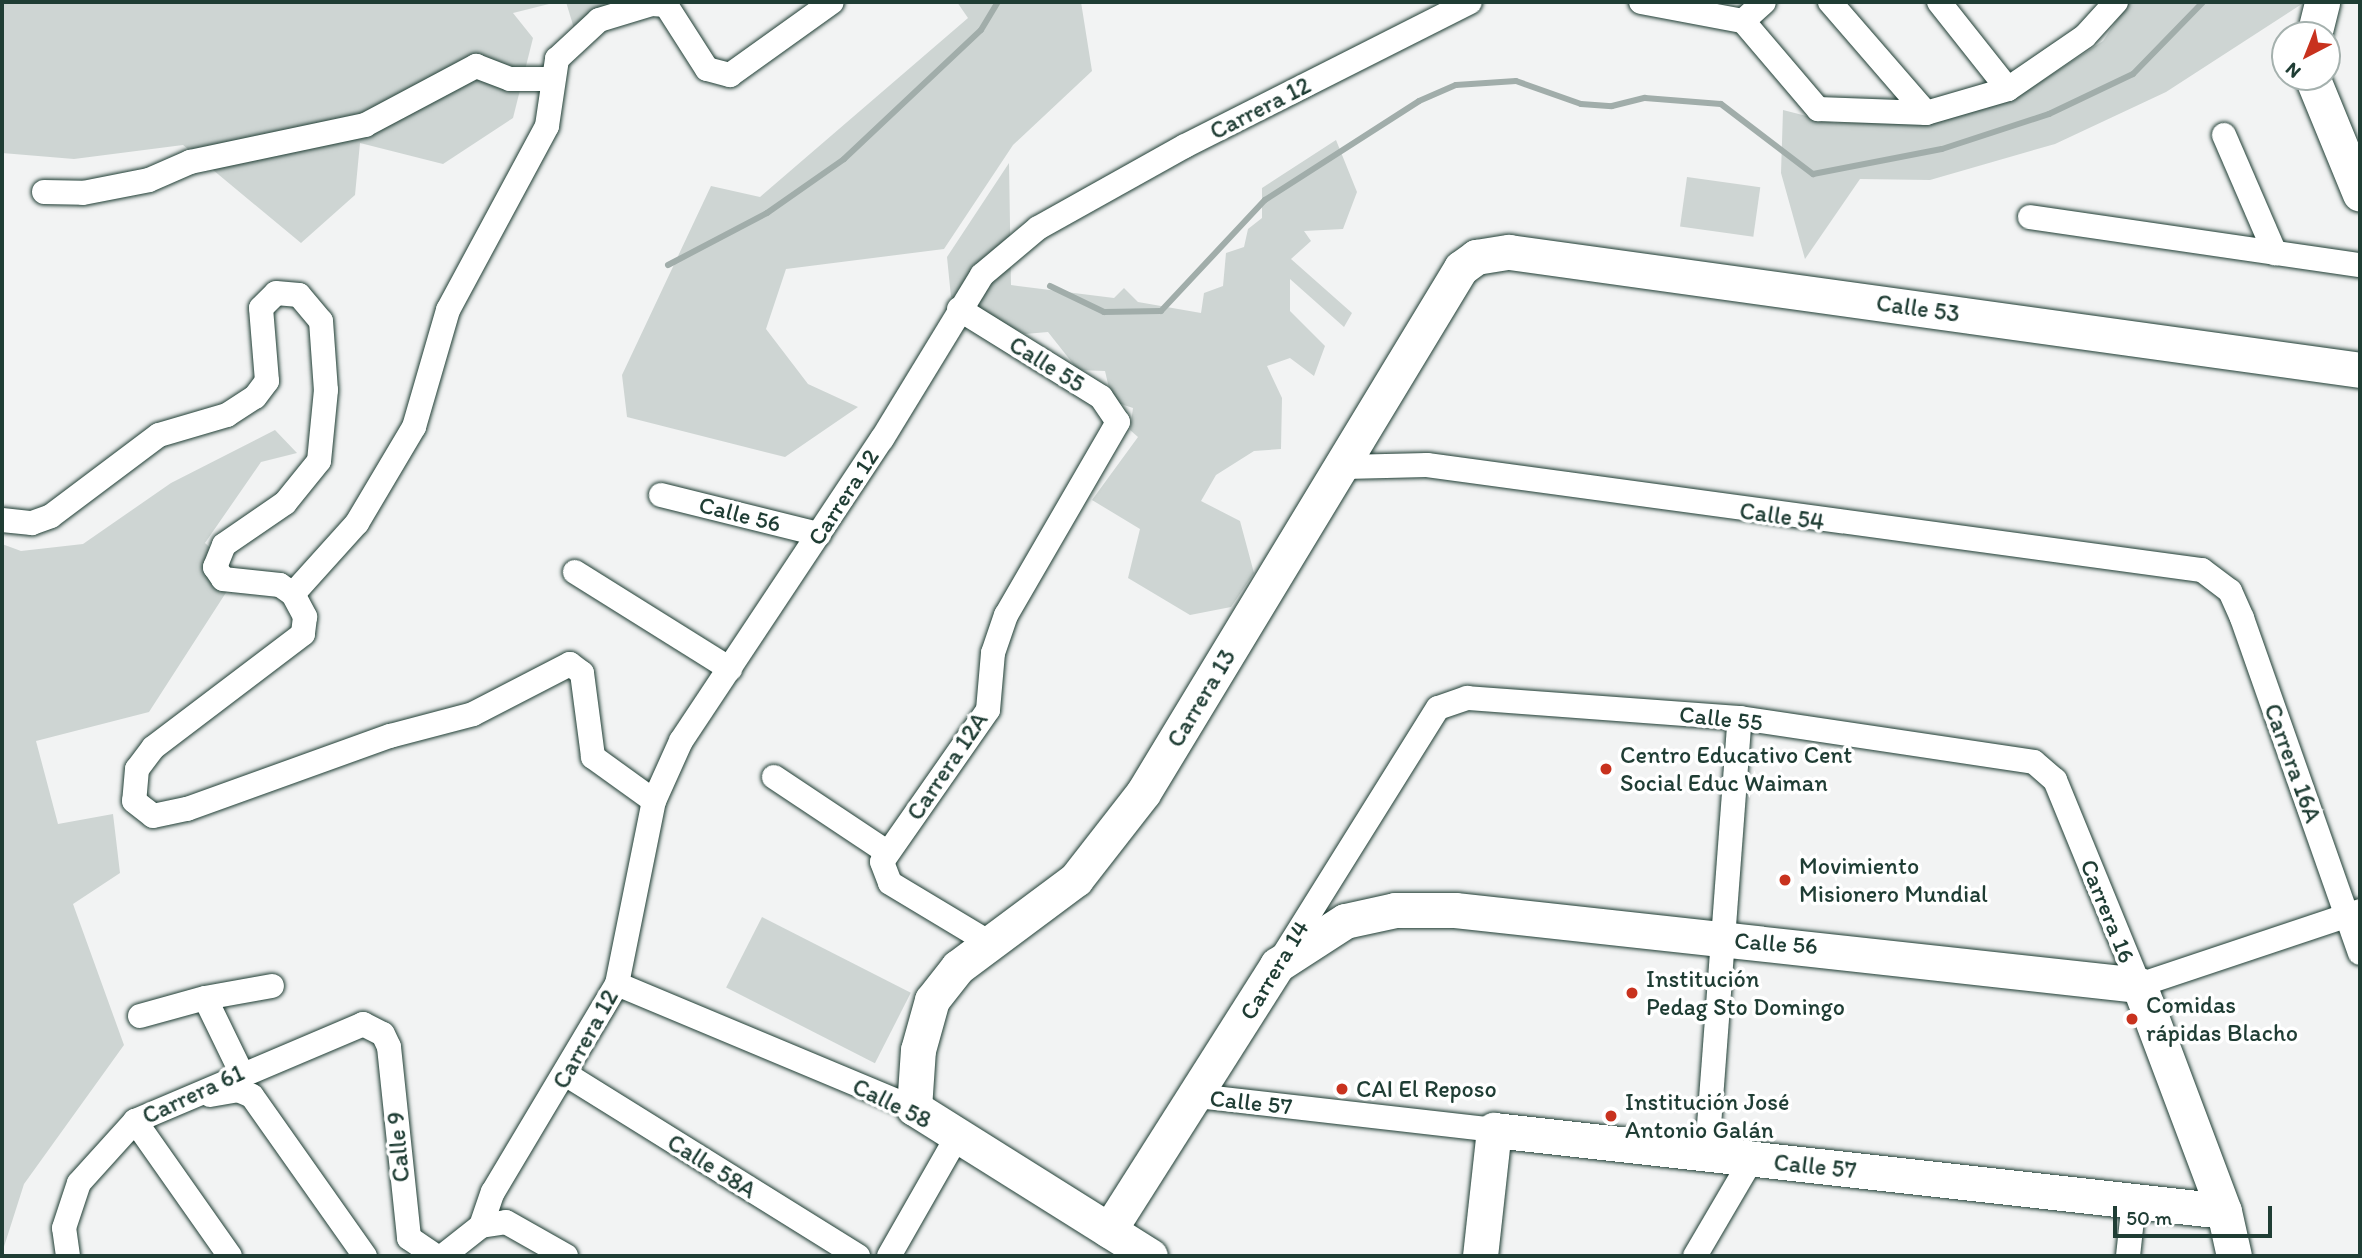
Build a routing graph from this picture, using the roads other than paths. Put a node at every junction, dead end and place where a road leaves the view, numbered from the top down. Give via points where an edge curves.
1 (832, 2) edge
2 (1470, 2) edge
3 (1641, 2) edge
4 (1764, 2) edge
5 (1830, 2) edge
6 (1939, 2) edge
7 (2116, 2) edge
8 (2322, 2) edge
9 (1743, 20) junction
10 (2317, 21) edge
11 (552, 79) junction
12 (2008, 89) junction
13 (2318, 91) edge
14 (1926, 113) junction
15 (2224, 135) dead end
16 (44, 192) dead end
17 (2360, 194) edge
18 (2031, 217) dead end
19 (2275, 253) junction
20 (1476, 257) joint
21 (2360, 265) edge
22 (959, 309) junction
23 (2360, 370) edge
24 (1117, 430) joint
25 (1345, 467) junction
26 (661, 495) dead end
27 (2, 520) edge
28 (819, 534) junction
29 (575, 572) dead end
30 (2217, 578) joint
31 (293, 594) junction
32 (730, 669) junction
33 (1438, 708) joint
34 (1740, 718) junction
35 (2045, 768) joint
36 (774, 777) dead end
37 (654, 801) junction
38 (887, 852) junction
39 (2354, 913) edge
40 (1720, 939) junction
41 (989, 943) junction
42 (2360, 953) edge
43 (1277, 965) junction
44 (617, 984) junction
45 (2138, 985) junction
46 (272, 986) dead end
47 (205, 998) junction
48 (140, 1016) dead end
49 (375, 1028) joint
50 (241, 1072) junction
51 (567, 1075) junction
52 (1197, 1096) junction
53 (164, 1104) junction
54 (914, 1108) junction
55 (135, 1121) junction
56 (1494, 1130) junction
57 (957, 1137) junction
58 (1707, 1152) junction
59 (1752, 1159) junction
60 (2134, 1201) junction
61 (2224, 1211) junction
62 (481, 1226) junction
63 (1109, 1230) junction
64 (68, 1256) edge
65 (230, 1256) edge
66 (365, 1256) edge
67 (436, 1256) edge
68 (443, 1256) edge
69 (566, 1256) edge
70 (858, 1256) edge
71 (889, 1256) edge
72 (1150, 1256) edge
73 (1480, 1256) edge
74 (1695, 1256) edge
75 (2128, 1256) edge
76 (2234, 1256) edge

1 - 11 street via 730,75 718,77 666,5 652,4 599,20 557,59
2 - 22 street, Carrera 12 via 1038,228 982,275
3 - 9 street
4 - 9 street
5 - 14 street
6 - 12 street
7 - 12 street via 2085,36
8 - 10 street
9 - 14 street via 1818,109
11 - 16 street via 510,79 476,66 365,125 190,162 149,180 83,193
11 - 31 street via 547,126 448,310 414,427 357,523
12 - 14 street
13 - 17 street
15 - 19 street
18 - 19 street
19 - 21 street
20 - 23 street, Calle 53 via 1509,252
20 - 25 street, Carrera 13 via 1461,268
22 - 24 street, Calle 55 via 1101,397 1115,413
22 - 28 street, Carrera 12
24 - 38 street, Carrera 12A via 1006,615 993,653 988,710
25 - 30 street, Calle 54 via 1427,464 2202,570
25 - 41 street, Carrera 13 via 1143,793 1076,879
26 - 28 street, Calle 56
27 - 31 street via 32,523 51,516 159,435 227,415 256,397 267,381 261,308 276,293 299,295 321,321 326,390 319,461 285,503 224,545 215,566 223,579 280,585
28 - 32 street, Carrera 12
29 - 32 street
30 - 39 street, Carrera 16A via 2242,618
31 - 37 street via 305,617 303,634 144,759 131,790 142,812 164,816 390,736 473,714 570,664 582,673 593,757
32 - 37 street, Carrera 12 via 681,741
33 - 34 street, Calle 55 via 1467,698
33 - 43 street, Carrera 14
34 - 35 street, Calle 55
34 - 40 street
35 - 45 street, Carrera 16
36 - 38 street
37 - 44 street, Carrera 12
38 - 41 street via 881,867 890,883
39 - 42 street, Carrera 16A
39 - 45 street, Calle 56
40 - 43 street, Calle 56 via 1395,910 1345,921
40 - 45 street, Calle 56
40 - 58 street
41 - 54 street, Carrera 13 via 958,967 932,1000 918,1051
43 - 52 street, Carrera 14
44 - 51 street, Carrera 12
44 - 54 street, Calle 58
45 - 61 street, Carrera 16
46 - 47 street
47 - 48 street
47 - 50 street
49 - 50 street, Carrera 61 via 348,1027
49 - 67 street, Calle 9 via 389,1047 410,1238
50 - 53 street, Carrera 61
51 - 62 street, Carrera 12 via 493,1192
51 - 70 street, Calle 58A
52 - 56 street, Calle 57
52 - 63 street, Carrera 14
53 - 55 street, Carrera 61
53 - 66 street via 238,1090 252,1096
54 - 57 street, Calle 58
55 - 64 street, Carrera 61 via 79,1183 64,1228
55 - 65 street
56 - 58 street, Calle 57
56 - 73 street
57 - 63 street, Calle 58
57 - 71 street
58 - 59 street, Calle 57
59 - 60 street, Calle 57
59 - 74 street
60 - 61 street, Calle 57
60 - 75 street
61 - 76 street, Carrera 16
62 - 68 street
62 - 69 street via 506,1223
63 - 72 street, Calle 58

